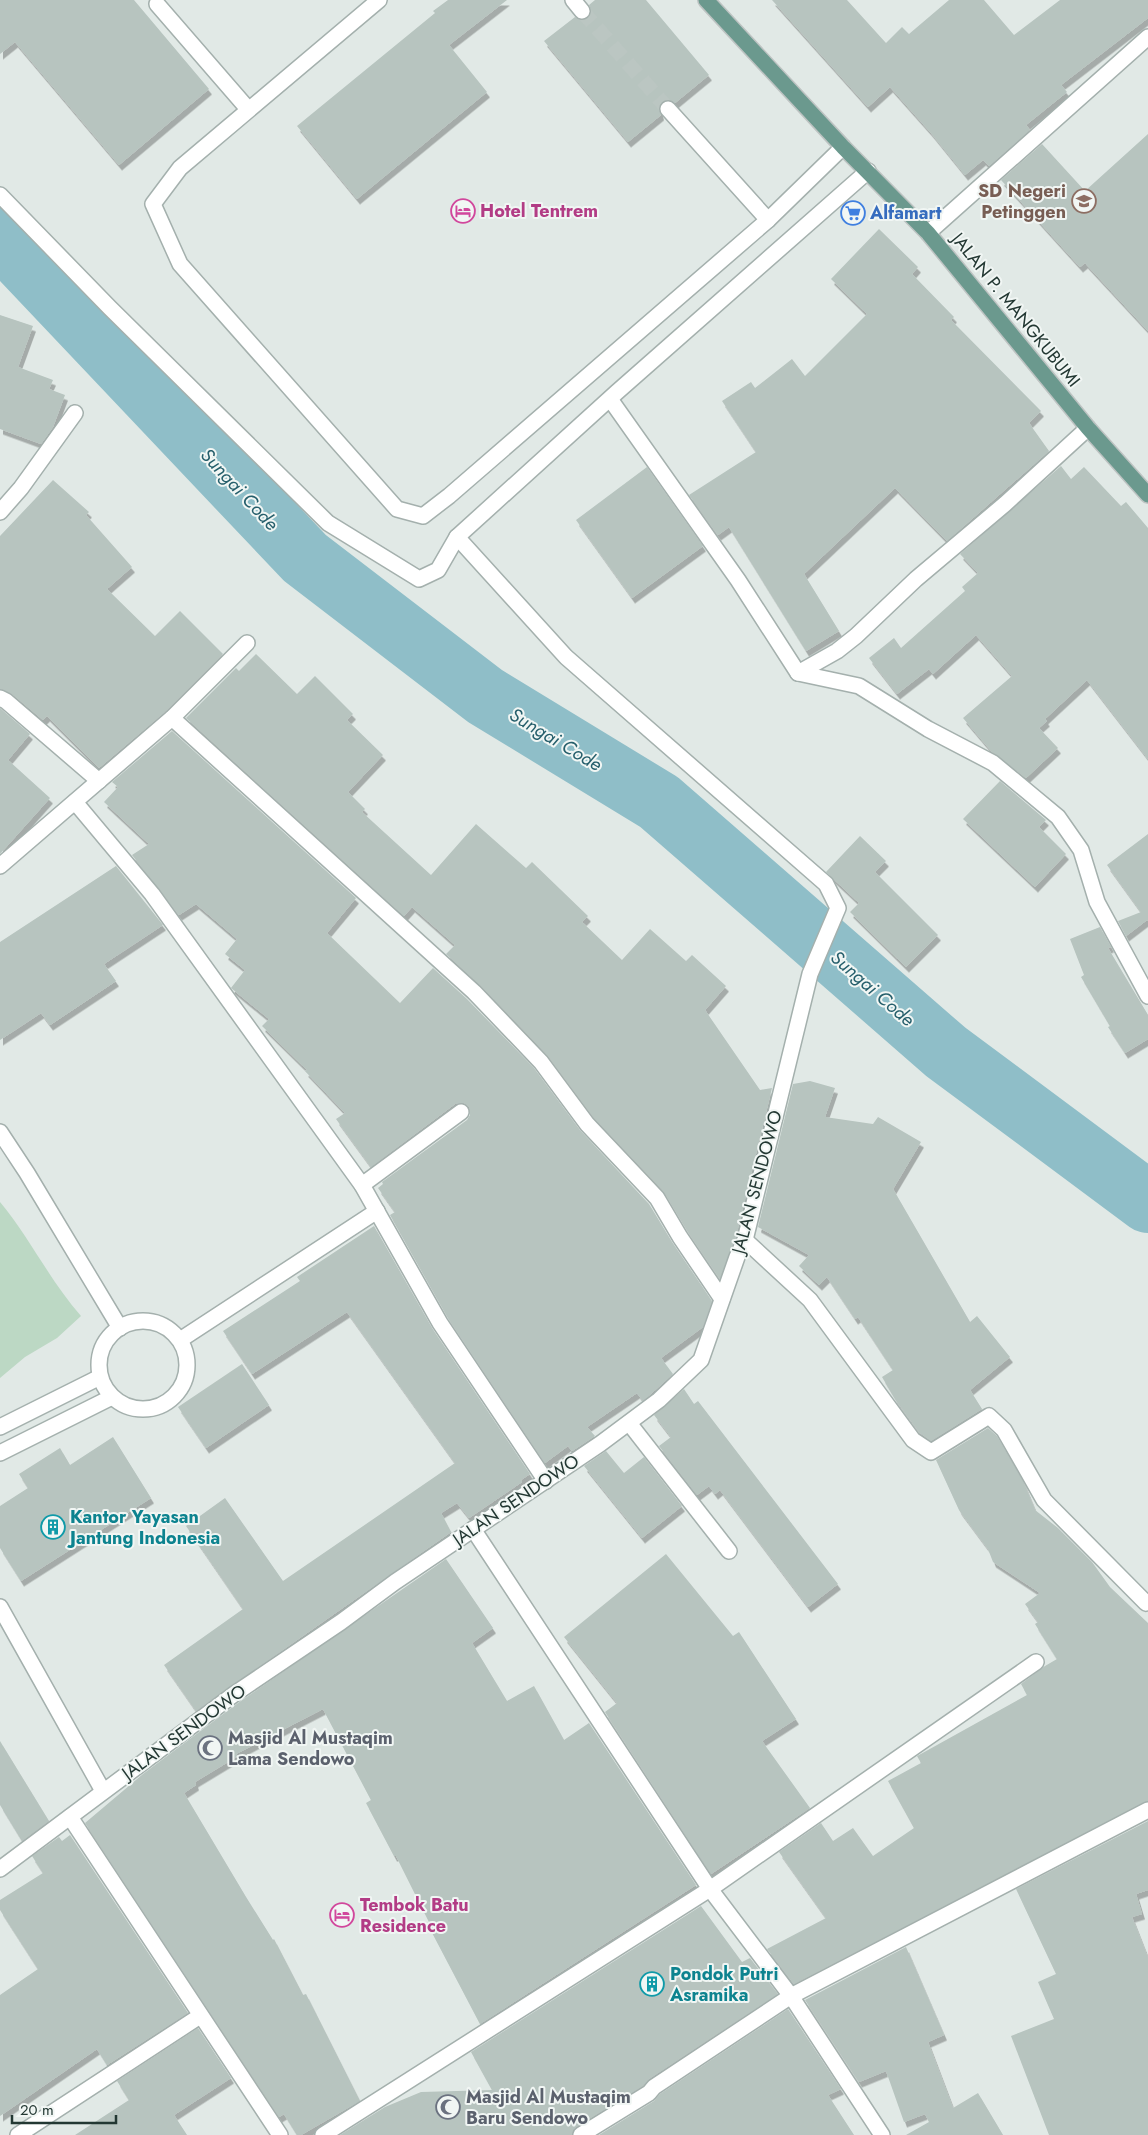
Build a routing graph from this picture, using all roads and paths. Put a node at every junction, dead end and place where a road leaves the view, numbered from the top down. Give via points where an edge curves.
1 (378, 0) edge
2 (706, 0) edge
3 (157, 4) dead end
4 (1148, 37) edge
5 (248, 109) junction
6 (668, 109) tunnel mouth
7 (843, 147) junction
8 (868, 171) junction
9 (0, 195) edge
10 (768, 220) junction
11 (928, 233) junction
12 (610, 399) junction
13 (75, 413) dead end
14 (1088, 428) junction
15 (1148, 495) edge
16 (0, 512) edge
17 (457, 537) junction
18 (247, 643) dead end
19 (798, 673) junction
20 (0, 698) edge
21 (172, 718) junction
22 (99, 781) junction
23 (75, 802) junction
24 (0, 866) edge
25 (1148, 996) edge
26 (461, 1112) dead end
27 (0, 1132) edge
28 (362, 1185) junction
29 (377, 1211) junction
30 (745, 1240) junction
31 (722, 1299) junction
32 (120, 1328) junction
33 (180, 1340) junction
34 (100, 1377) junction
35 (112, 1397) junction
36 (629, 1423) junction
37 (0, 1427) edge
38 (0, 1453) edge
39 (546, 1481) junction
40 (473, 1529) junction
41 (729, 1551) dead end
42 (1148, 1602) edge
43 (0, 1607) edge
44 (1036, 1662) dead end
45 (103, 1791) junction
46 (1148, 1810) edge
47 (70, 1817) junction
48 (0, 1869) edge
49 (710, 1889) junction
50 (791, 1996) junction
51 (200, 2016) junction
52 (18, 2135) edge
53 (280, 2135) edge
54 (323, 2135) edge
55 (581, 2135) edge
56 (882, 2135) edge

1 - 5 street
2 - 7 main road, JALAN P. MANGKUBUMI
3 - 5 street
4 - 11 street
5 - 10 street via 180,168 153,204 164,232 180,264 397,509 423,516
6 - 10 street
7 - 8 main road, JALAN P. MANGKUBUMI
7 - 10 street
8 - 11 main road, JALAN P. MANGKUBUMI
8 - 12 street
9 - 17 street via 328,523 419,579 438,570
11 - 14 main road, JALAN P. MANGKUBUMI
12 - 17 street
12 - 19 street via 738,580
13 - 16 street
14 - 15 main road, JALAN P. MANGKUBUMI
14 - 19 street via 856,636
17 - 30 street, JALAN SENDOWO via 566,657 826,884 838,908 810,974
18 - 21 street
19 - 25 street via 859,686 928,729 993,763 1058,817 1081,850 1097,902
20 - 22 street
21 - 22 street
21 - 31 street via 474,992 541,1062 587,1124 657,1198
22 - 23 street
23 - 24 street
23 - 28 street via 152,894
26 - 28 street
27 - 32 street
28 - 29 street
29 - 33 street
29 - 39 street via 440,1322
30 - 31 street, JALAN SENDOWO
30 - 42 street via 810,1300 913,1440 931,1452 989,1416 1004,1430 1044,1500
31 - 36 street, JALAN SENDOWO via 701,1360
32 - 33 street via 132,1322 146,1321 171,1330
32 - 34 street via 102,1349
33 - 35 street via 187,1355 188,1372 182,1387 171,1399 157,1407 141,1410 125,1406
34 - 35 street
34 - 37 street
35 - 38 street
36 - 39 street, JALAN SENDOWO
36 - 41 street
39 - 40 street, JALAN SENDOWO
40 - 45 street, JALAN SENDOWO via 233,1695
40 - 49 street
43 - 45 street
44 - 49 street
45 - 47 street, JALAN SENDOWO
46 - 50 street
47 - 48 street, JALAN SENDOWO
47 - 51 street
49 - 50 street
49 - 54 street
50 - 55 street via 654,2087 649,2094
50 - 56 street
51 - 52 street
51 - 53 street

